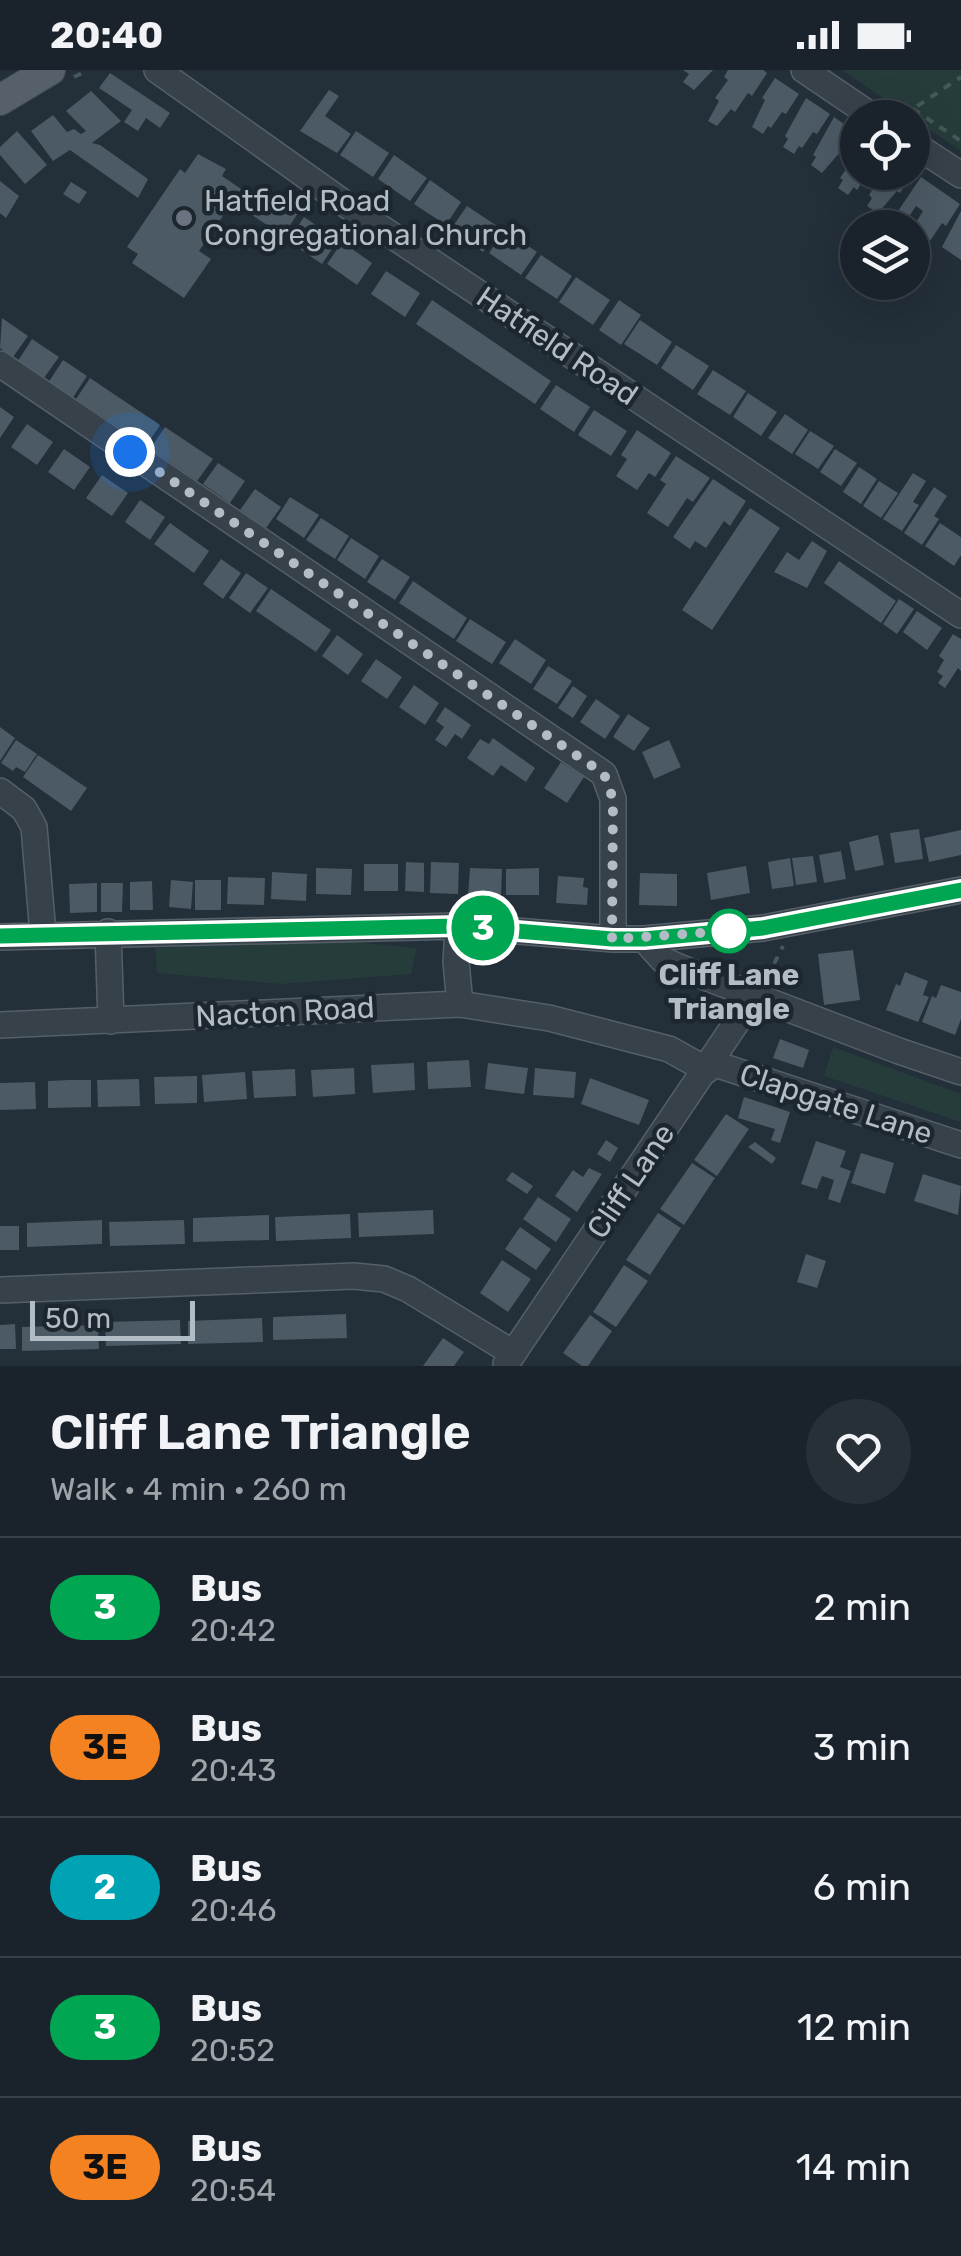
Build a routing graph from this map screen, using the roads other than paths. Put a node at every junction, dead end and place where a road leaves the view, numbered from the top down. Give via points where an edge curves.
1 (50, 70) edge
2 (157, 70) edge
3 (804, 70) edge
4 (0, 100) edge
5 (848, 100) edge
6 (204, 103) junction
7 (188, 125) dead end
8 (930, 154) edge
9 (961, 175) edge
10 (0, 364) edge
11 (961, 615) edge
12 (0, 791) edge
13 (961, 890) edge
14 (458, 926) junction
15 (108, 932) junction
16 (43, 934) junction
17 (0, 936) edge
18 (612, 939) junction
19 (644, 939) junction
20 (763, 999) junction
21 (460, 1004) junction
22 (111, 1021) junction
23 (0, 1026) edge
24 (710, 1066) junction
25 (961, 1072) edge
26 (961, 1145) edge
27 (0, 1290) edge
28 (509, 1360) edge

1 - 4 main road
2 - 6 street, Hatfield Road
3 - 5 street
6 - 7 street
6 - 11 street, Hatfield Road
8 - 9 street
10 - 18 street via 604,774 613,799
12 - 16 street via 24,808 34,826
13 - 19 street via 763,928
14 - 15 street
14 - 18 street
14 - 21 street
15 - 16 street
15 - 22 street
16 - 17 street
18 - 19 street
19 - 20 street via 664,960
20 - 24 street, Cliff Lane
20 - 25 street
21 - 22 street, Nacton Road
21 - 24 street, Nacton Road via 549,1018
22 - 23 street, Nacton Road
24 - 26 street, Clapgate Lane
24 - 28 street, Cliff Lane
27 - 28 street via 384,1279 408,1288

